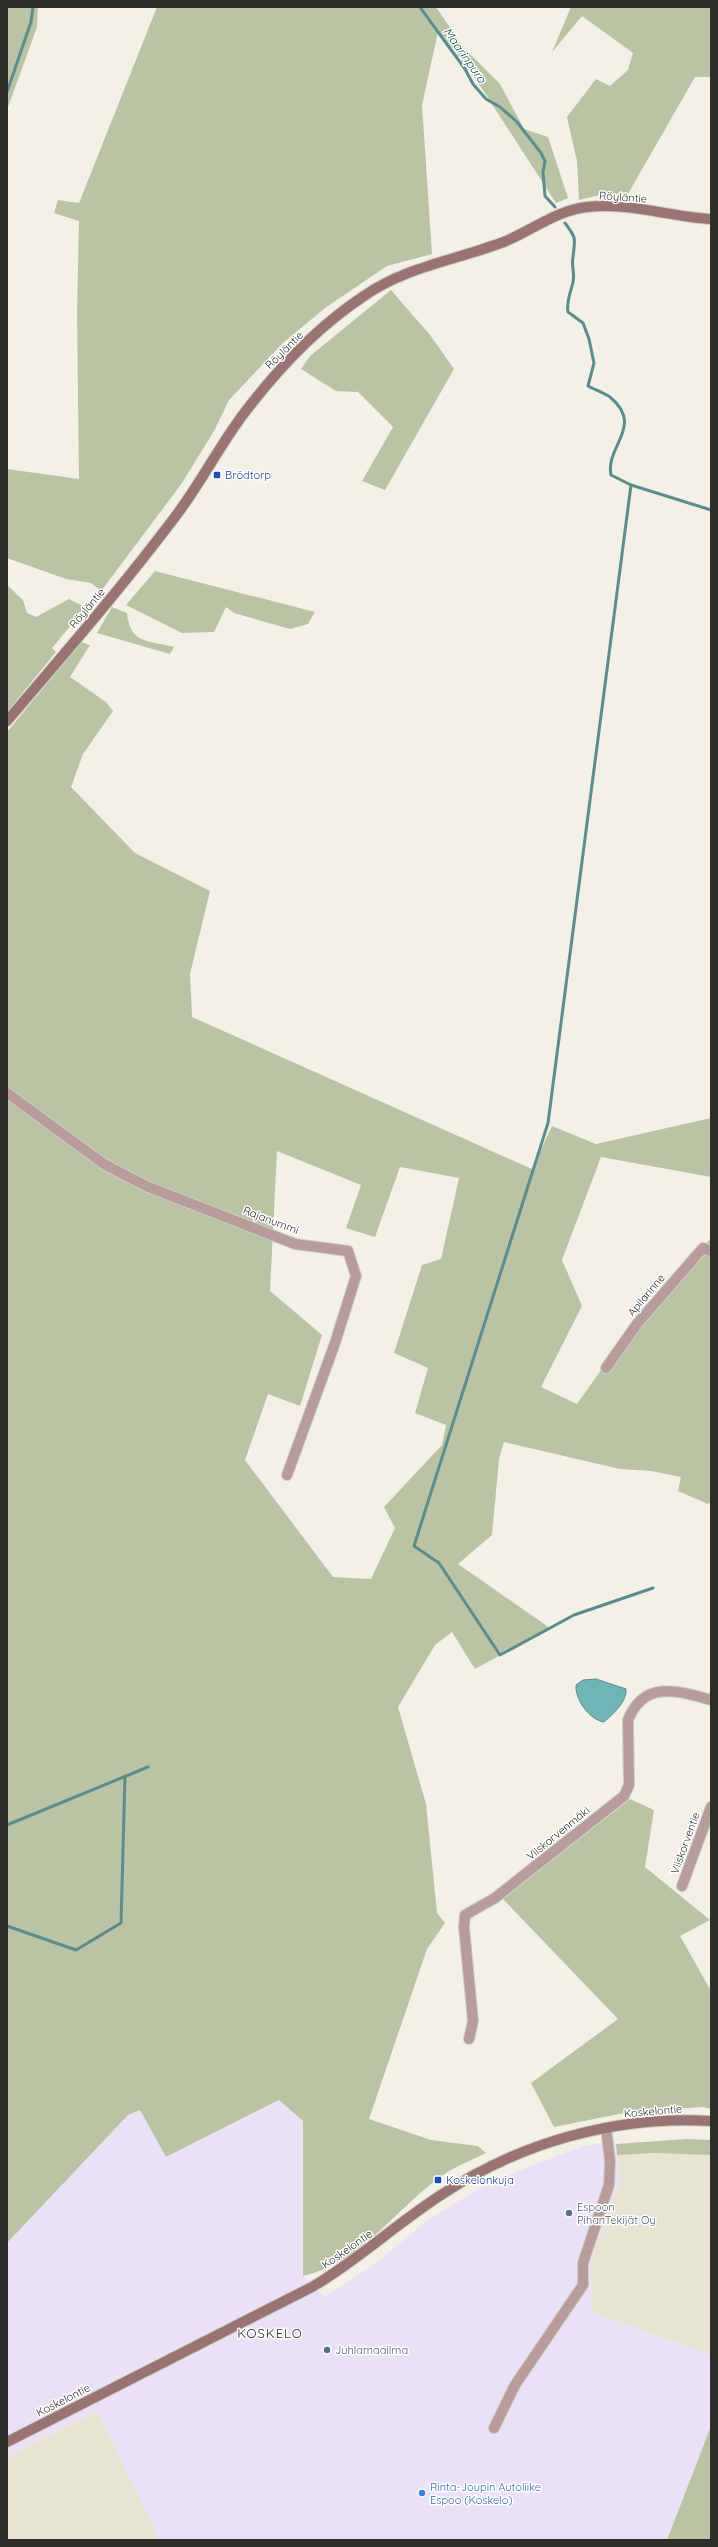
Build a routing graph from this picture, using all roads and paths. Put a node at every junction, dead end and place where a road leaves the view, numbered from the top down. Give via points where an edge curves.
1 (711, 219) edge
2 (7, 721) edge
3 (7, 1093) edge
4 (711, 1251) edge
5 (606, 1368) dead end
6 (287, 1475) dead end
7 (711, 1700) edge
8 (711, 1807) edge
9 (682, 1886) dead end
10 (469, 2038) dead end
11 (711, 2121) edge
12 (606, 2128) junction
13 (494, 2428) dead end
14 (7, 2442) edge

1 - 2 street, Röyläntie via 613,206 585,207 561,214 505,242 412,270 364,296 329,323 268,383 241,417 181,509 148,554
3 - 6 street, Rajanummi via 104,1164 146,1186 295,1244 348,1251 356,1276 335,1343
4 - 5 street, Apilarinne via 703,1248 637,1324
7 - 10 street, Viiskorvenmäki via 675,1690 652,1693 644,1698 631,1712 628,1720 629,1785 624,1796 501,1894 465,1915 474,2028
8 - 9 street, Viiskorventie
11 - 12 street, Koskelontie via 662,2121
12 - 13 street via 610,2161 609,2185 583,2263 583,2285 515,2385
12 - 14 street, Koskelontie via 576,2134 537,2147 467,2178 439,2196 343,2269 312,2287

